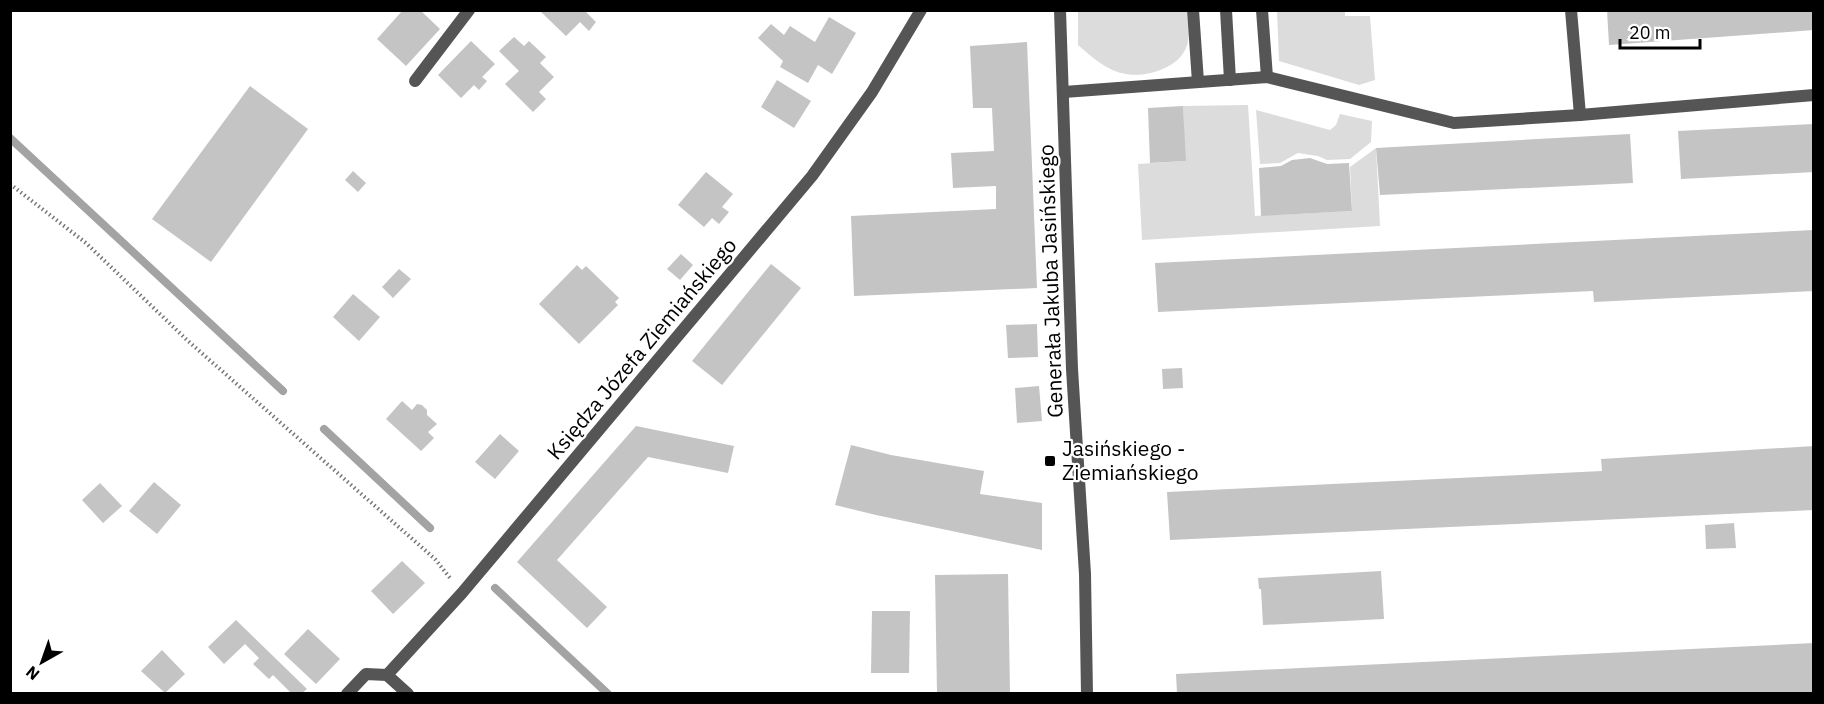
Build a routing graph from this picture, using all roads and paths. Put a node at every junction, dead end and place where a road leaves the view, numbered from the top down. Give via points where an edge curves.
1 (469, 10) edge
2 (921, 10) edge
3 (1060, 10) edge
4 (1193, 10) edge
5 (1226, 10) edge
6 (1262, 10) edge
7 (1571, 10) edge
8 (1267, 77) junction
9 (1230, 80) junction
10 (416, 81) dead end
11 (1198, 82) junction
12 (1064, 92) junction
13 (1814, 95) edge
14 (1580, 115) junction
15 (10, 184) edge
16 (462, 593) junction
17 (387, 675) junction
18 (347, 693) edge
19 (408, 693) edge
20 (1087, 693) edge

1 - 10 street
2 - 16 street, Księdza Józefa Ziemiańskiego via 872,92 812,176
3 - 12 street, Generała Jakuba Jasińskiego
4 - 11 street
5 - 9 street
6 - 8 street
7 - 14 street
8 - 9 street
8 - 14 street via 1454,123
9 - 11 street
11 - 12 street
12 - 20 street, Generała Jakuba Jasińskiego
13 - 14 street
15 - 16 path via 86,243 188,341 435,559
16 - 17 street, Księdza Józefa Ziemiańskiego
17 - 18 street via 366,674
17 - 19 street

